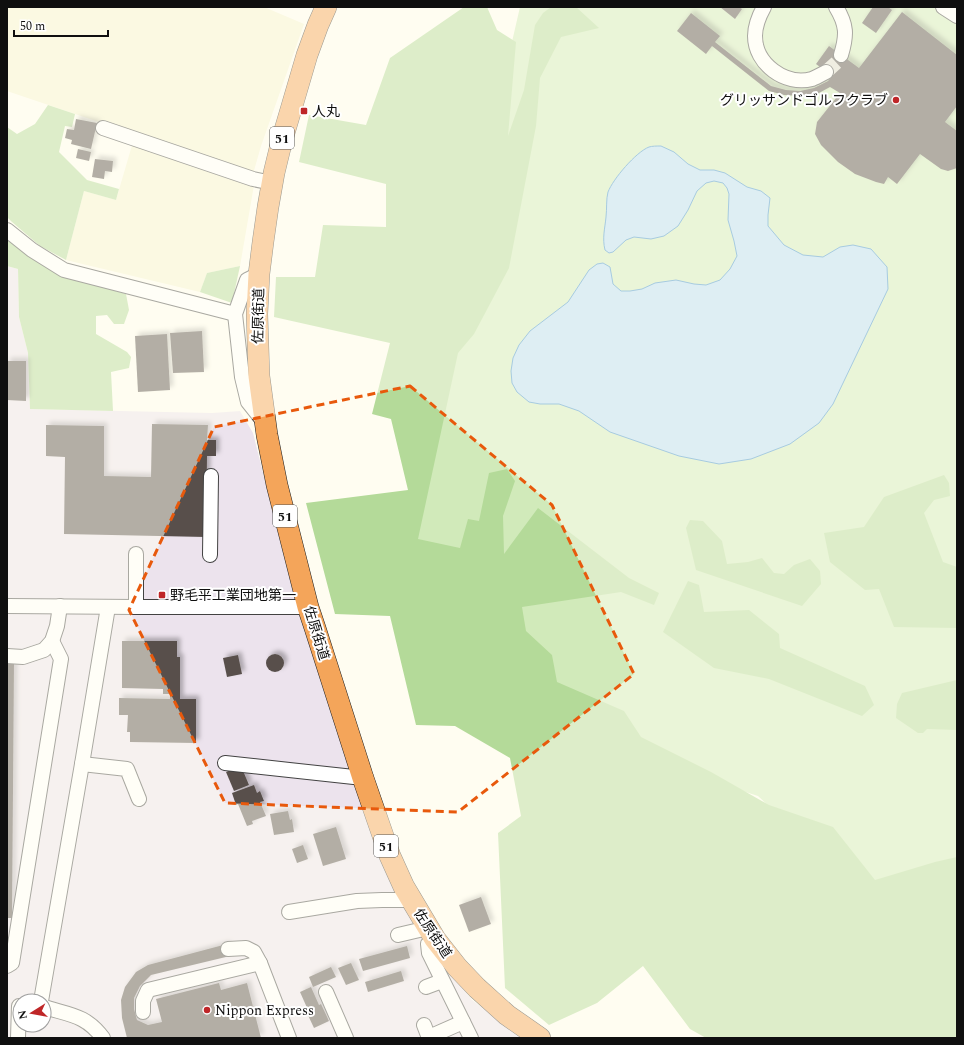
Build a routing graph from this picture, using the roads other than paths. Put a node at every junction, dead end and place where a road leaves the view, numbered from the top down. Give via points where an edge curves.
1 (326, 7) edge
2 (764, 7) edge
3 (836, 7) edge
4 (943, 7) edge
5 (957, 16) edge
6 (841, 55) tunnel mouth
7 (826, 72) tunnel mouth
8 (103, 128) dead end
9 (272, 183) junction
10 (7, 230) edge
11 (259, 274) junction
12 (235, 314) junction
13 (266, 424) junction
14 (211, 476) dead end
15 (136, 554) dead end
16 (210, 555) dead end
17 (7, 606) edge
18 (60, 606) junction
19 (108, 607) junction
20 (136, 607) junction
21 (308, 607) junction
22 (52, 641) junction
23 (7, 656) edge
24 (225, 763) dead end
25 (82, 764) junction
26 (363, 778) junction
27 (139, 799) dead end
28 (411, 900) junction
29 (289, 912) dead end
30 (431, 934) junction
31 (398, 935) dead end
32 (228, 949) dead end
33 (260, 963) junction
34 (7, 966) edge
35 (442, 981) junction
36 (426, 987) dead end
37 (326, 992) dead end
38 (42, 993) edge
39 (52, 1009) edge
40 (143, 1012) dead end
41 (463, 1022) junction
42 (427, 1033) edge
43 (103, 1038) edge
44 (289, 1038) edge
45 (346, 1038) edge
46 (471, 1038) edge
47 (540, 1038) edge

1 - 9 highway, 佐原街道 / 51 via 304,62
2 - 7 street via 757,22 755,37 759,53 768,66 780,76 796,80 812,79
3 - 6 street via 842,16 845,29
4 - 5 street
8 - 9 street via 253,179
9 - 11 highway, 佐原街道 / 51
10 - 12 street via 32,250 64,270
11 - 12 street via 247,280
11 - 13 highway, 佐原街道 / 51 via 259,376
12 - 13 street via 242,377 248,402
13 - 21 highway, 佐原街道 / 51 via 277,485
14 - 16 street
15 - 20 street
17 - 18 street
18 - 19 street
18 - 22 street
19 - 20 street
19 - 25 street
20 - 21 street
21 - 26 highway, 佐原街道 / 51
22 - 23 street via 44,650 23,657
22 - 34 street via 61,659 12,963
24 - 26 street
25 - 27 street via 127,769
25 - 38 street
26 - 28 highway, 佐原街道 / 51 via 390,856
28 - 29 street via 357,902
28 - 30 highway, 佐原街道 / 51
30 - 31 street
30 - 35 street via 429,953
30 - 47 highway, 佐原街道 / 51 via 477,988 507,1015
32 - 33 street via 246,948 254,952
33 - 40 street via 148,990 143,1000
33 - 44 street
35 - 36 street
35 - 41 street
37 - 45 street
39 - 43 street via 80,1017 91,1024
41 - 42 street
41 - 46 street

